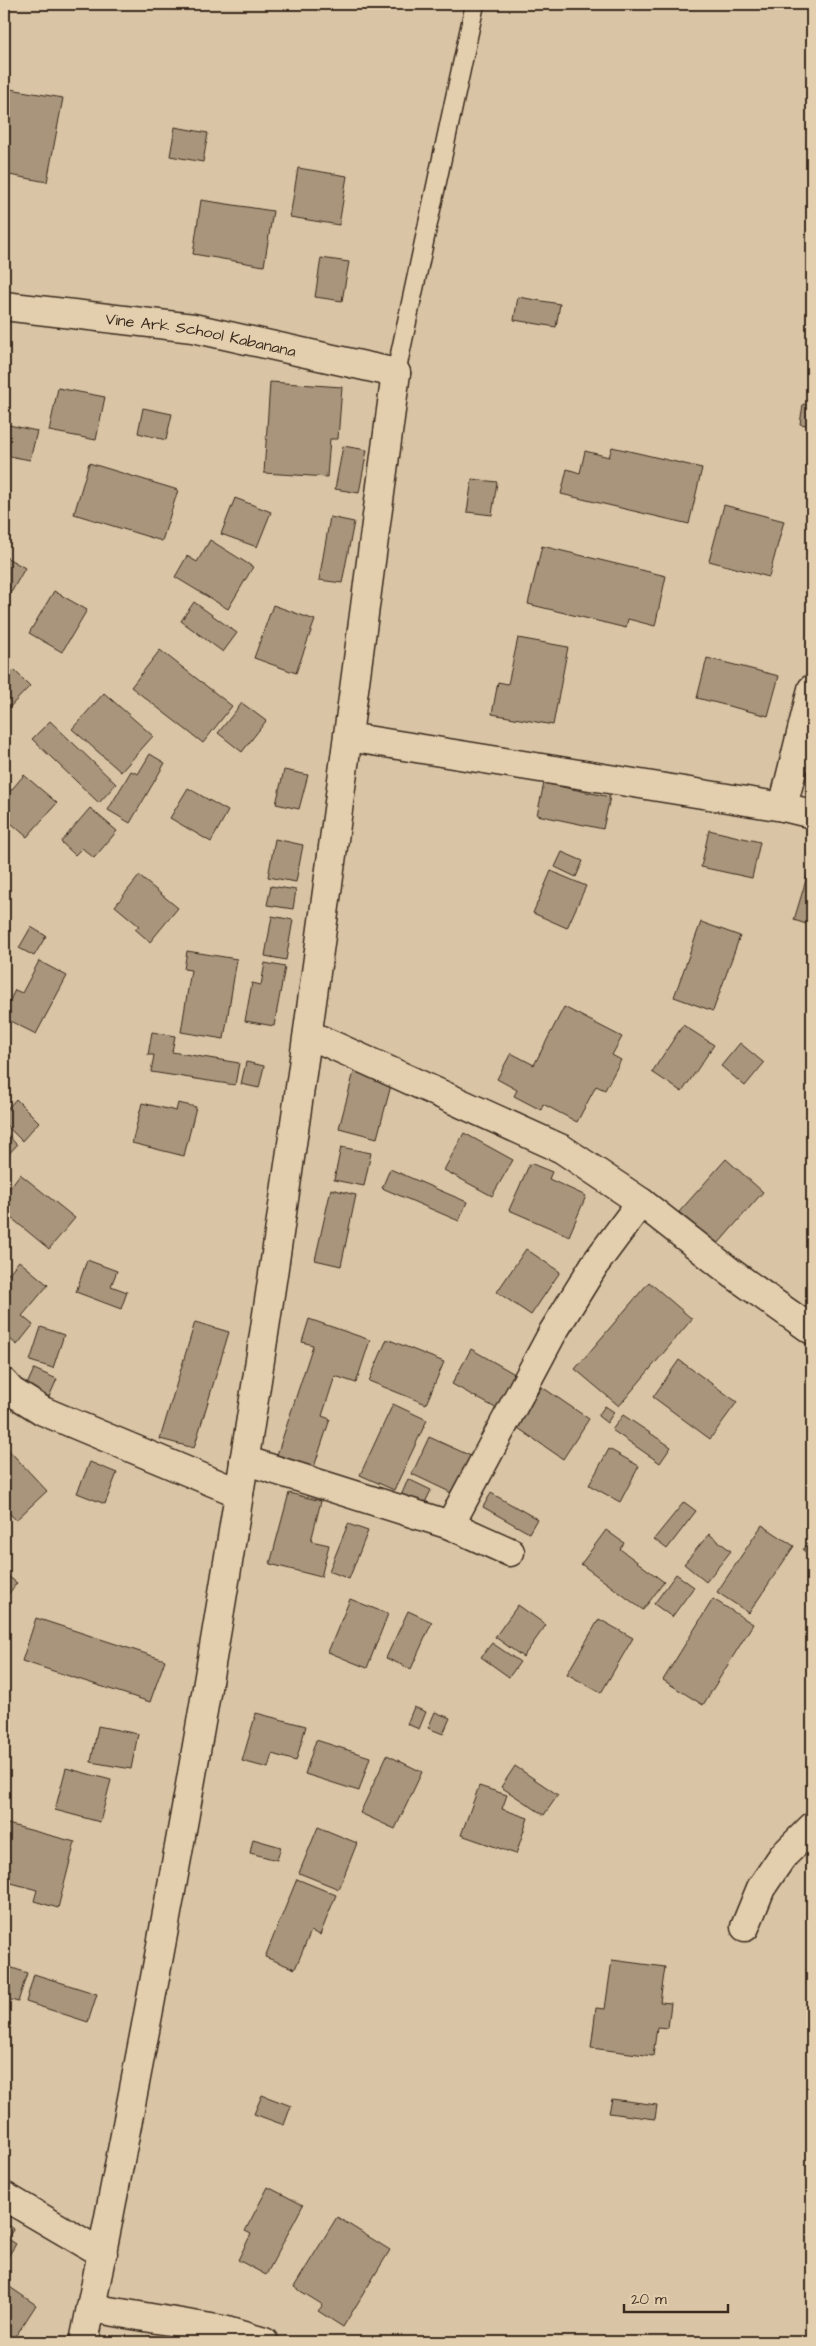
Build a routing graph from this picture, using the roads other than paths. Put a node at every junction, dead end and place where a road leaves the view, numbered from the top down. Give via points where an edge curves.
1 (475, 4) edge
2 (4, 306) edge
3 (396, 373) junction
4 (812, 689) edge
5 (348, 737) junction
6 (783, 806) junction
7 (812, 814) edge
8 (308, 1034) junction
9 (642, 1202) junction
10 (812, 1330) edge
11 (4, 1383) edge
12 (244, 1460) junction
13 (239, 1493) junction
14 (450, 1525) junction
15 (510, 1552) dead end
16 (812, 1826) edge
17 (745, 1927) dead end
18 (4, 2196) edge
19 (103, 2254) junction
20 (91, 2308) junction
21 (84, 2342) edge
22 (264, 2342) edge

1 - 3 lane
2 - 3 street, Vine Ark School Kabanana via 193,328
3 - 5 street
4 - 6 street
5 - 6 street
5 - 8 street
6 - 7 street
8 - 9 street via 562,1149
8 - 12 street
9 - 10 street via 733,1274
9 - 14 street via 595,1264 553,1332
11 - 13 street via 12,1392 43,1411
12 - 13 street
12 - 14 street
13 - 19 street via 173,1892
14 - 15 street
16 - 17 street via 782,1857 761,1888
18 - 19 street
19 - 20 street
20 - 21 street
20 - 22 street via 223,2330

